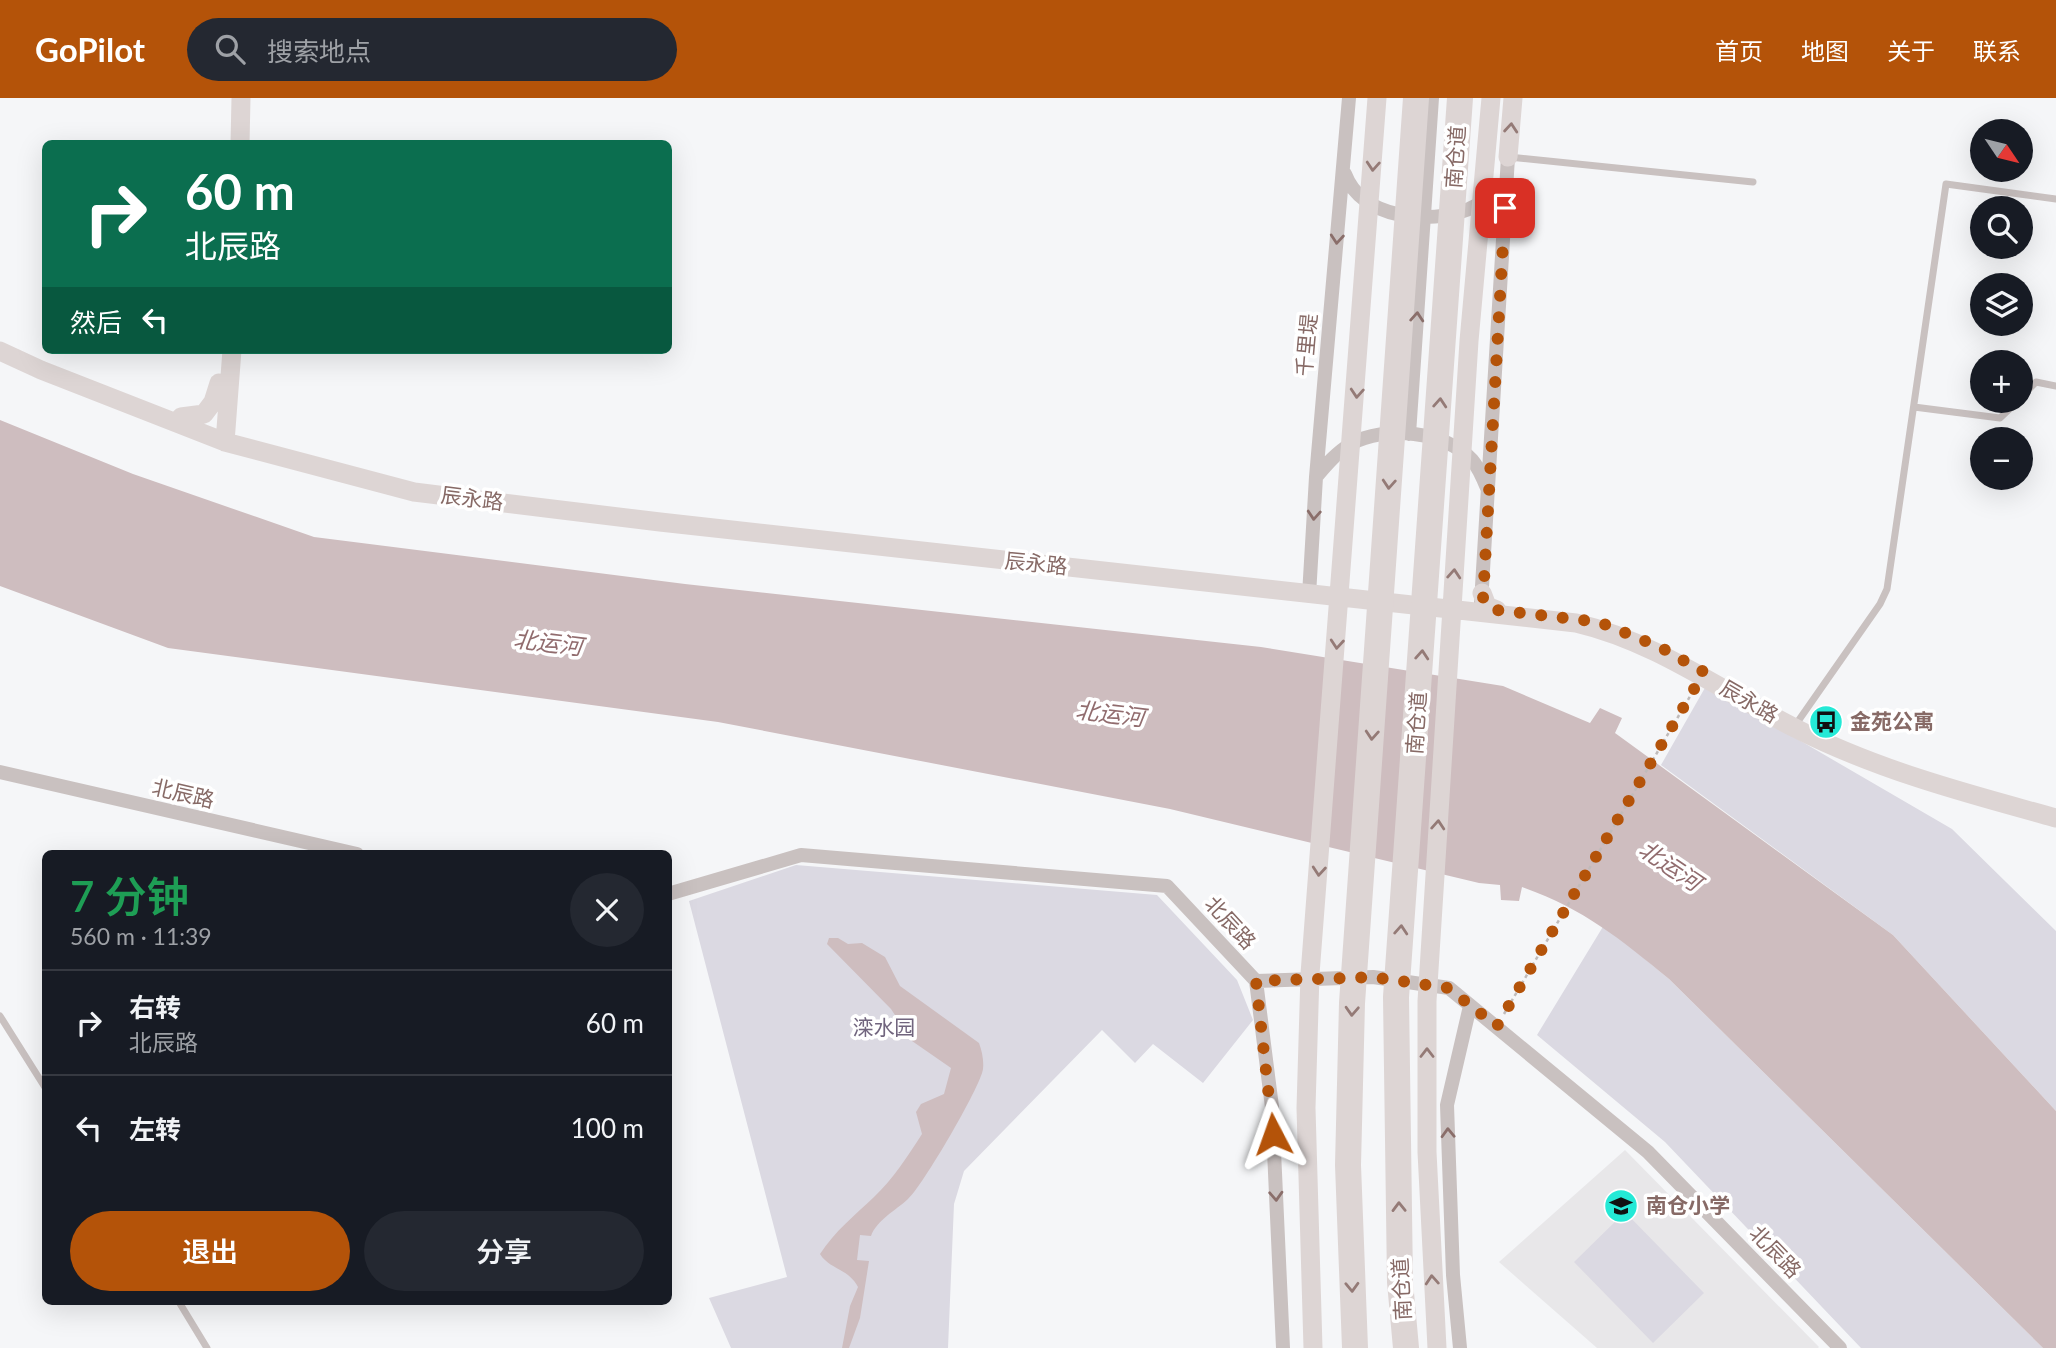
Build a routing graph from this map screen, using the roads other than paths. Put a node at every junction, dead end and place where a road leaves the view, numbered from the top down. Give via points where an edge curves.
1 (230, 98) edge
2 (241, 98) edge
3 (1349, 98) edge
4 (1377, 98) edge
5 (1416, 98) edge
6 (1432, 98) edge
7 (1460, 98) edge
8 (1491, 98) edge
9 (1513, 98) edge
10 (228, 140) edge
11 (240, 140) edge
12 (1508, 157) junction
13 (1343, 170) junction
14 (1753, 182) dead end
15 (1506, 186) junction
16 (2056, 199) edge
17 (1423, 217) junction
18 (0, 342) edge
19 (0, 351) edge
20 (222, 354) edge
21 (231, 354) edge
22 (225, 380) junction
23 (2033, 386) edge
24 (2056, 386) edge
25 (1914, 407) junction
26 (2005, 413) edge
27 (179, 420) junction
28 (219, 431) junction
29 (1409, 434) junction
30 (1316, 477) junction
31 (1488, 493) junction
32 (1309, 593) junction
33 (1485, 606) junction
34 (1796, 726) junction
35 (0, 772) edge
36 (2056, 811) edge
37 (2056, 818) edge
38 (340, 850) edge
39 (672, 893) edge
40 (1256, 981) junction
41 (1470, 1006) junction
42 (0, 1016) edge
43 (42, 1083) edge
44 (181, 1305) edge
45 (207, 1348) edge
46 (1283, 1348) edge
47 (1313, 1348) edge
48 (1355, 1348) edge
49 (1406, 1348) edge
50 (1437, 1348) edge
51 (1460, 1348) edge
52 (1840, 1348) edge

1 - 10 main road
2 - 11 main road
3 - 13 street, 千里堤
4 -> 47 main road via 1310,974 1306,1108
5 -> 48 highway, 南仓道 via 1352,1003 1348,1165
6 - 17 street
49 -> 7 highway, 南仓道 via 1400,1282 1396,997
50 -> 8 main road via 1427,1165 1427,1001 1469,341
12 -> 9 main road
12 - 14 lane
12 - 15 street
13 - 17 street via 1355,195 1371,204
13 -> 30 street, 千里堤
15 - 17 street via 1470,209
15 - 31 street
16 - 25 lane via 1946,184
29 -> 17 street
18 - 27 main road, 辰永路
19 - 27 main road, 辰永路
20 - 22 main road
21 - 22 main road
22 - 27 main road via 204,414
22 - 28 main road
23 - 24 lane
25 - 26 lane via 2000,418
25 - 34 lane via 1887,589
27 - 28 main road, 辰永路
28 - 32 main road, 辰永路 via 424,484
29 - 30 street via 1368,436 1350,444
29 - 31 street via 1441,441 1471,459
30 -> 32 street, 千里堤
31 - 33 street
32 - 33 main road, 辰永路
33 - 34 main road, 辰永路 via 1609,630 1655,649
33 - 34 main road, 辰永路 via 1620,629 1660,647
34 - 36 main road, 辰永路 via 1891,763
34 - 37 main road, 辰永路 via 1888,768
35 - 38 street, 北辰路
39 - 40 street, 北辰路 via 801,855 1167,886
40 - 41 street, 北辰路 via 1373,977 1448,988
40 -> 46 street via 1272,1107
51 -> 41 street via 1452,1275 1447,1105
41 - 52 street, 北辰路 via 1648,1152
42 - 43 lane
44 - 45 lane

